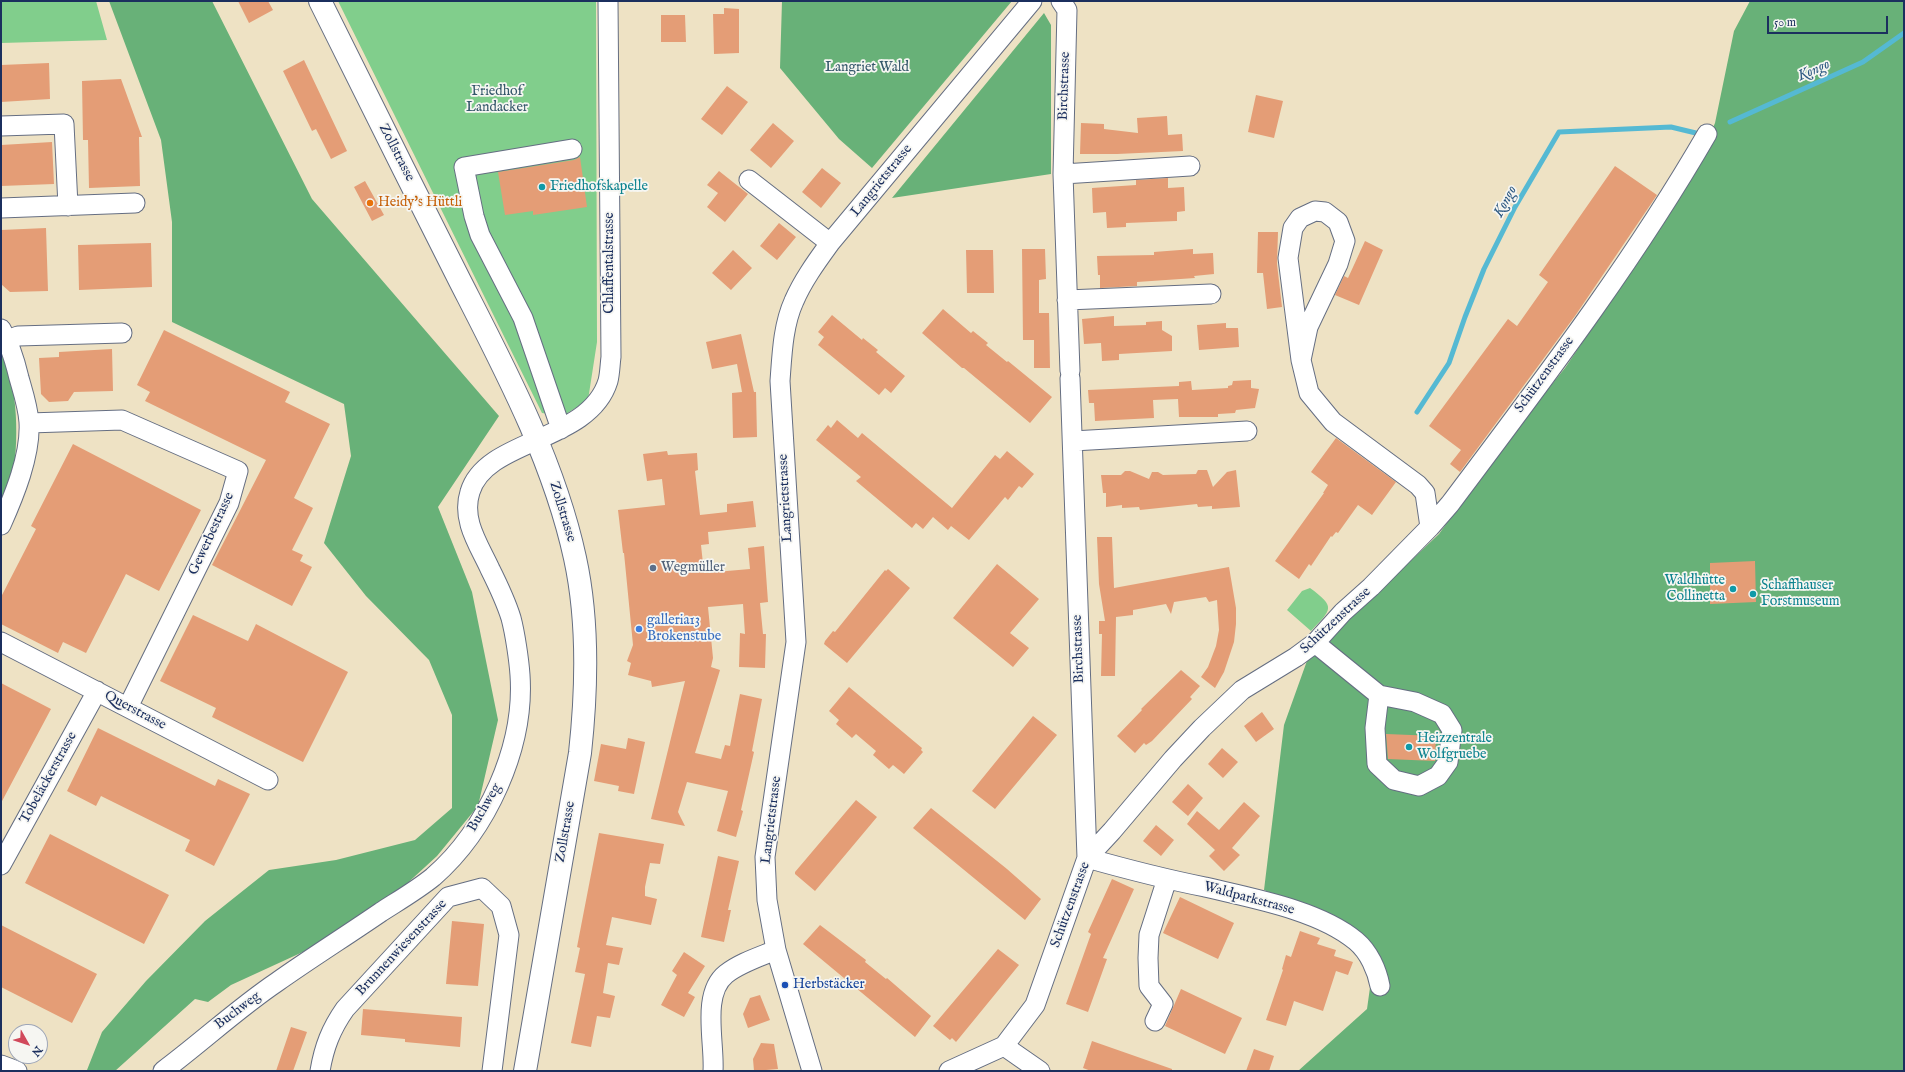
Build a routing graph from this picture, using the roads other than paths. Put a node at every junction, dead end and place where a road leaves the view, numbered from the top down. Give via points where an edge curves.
1 (320, 1) edge
2 (608, 1) edge
3 (1032, 1) edge
4 (1060, 1) edge
5 (1, 126) edge
6 (1707, 134) dead end
7 (572, 149) dead end
8 (1190, 166) dead end
9 (1063, 174) junction
10 (749, 180) dead end
11 (135, 203) dead end
12 (68, 206) junction
13 (1, 208) edge
14 (830, 243) junction
15 (1211, 294) dead end
16 (1067, 300) junction
17 (122, 333) dead end
18 (4, 334) edge
19 (1301, 360) junction
20 (29, 423) junction
21 (561, 428) junction
22 (1247, 431) dead end
23 (537, 440) junction
24 (1073, 441) junction
25 (1, 525) edge
26 (1430, 527) junction
27 (1, 642) edge
28 (1315, 643) junction
29 (97, 691) junction
30 (1379, 695) junction
31 (128, 707) junction
32 (268, 780) dead end
33 (1087, 858) junction
34 (1, 865) edge
35 (1167, 879) junction
36 (776, 950) junction
37 (1380, 986) dead end
38 (1155, 1021) dead end
39 (1004, 1046) junction
40 (1, 1065) edge
41 (17, 1071) edge
42 (162, 1071) edge
43 (320, 1071) edge
44 (492, 1071) edge
45 (525, 1071) edge
46 (713, 1071) edge
47 (812, 1071) edge
48 (949, 1071) edge
49 (1040, 1071) edge

1 - 23 main road, Zollstrasse via 474,308
2 - 21 street, Chlaffentalstrasse via 611,357 608,381 599,398 590,410
3 - 14 street, Langrietstrasse
4 - 9 street, Birchstrasse via 1067,10
5 - 12 street via 64,124
6 - 26 street, Schützenstrasse via 1626,264 1458,493
7 - 21 street via 464,167 480,235 523,318
8 - 9 street
9 - 16 street, Birchstrasse
10 - 14 street
11 - 12 street
12 - 13 street
14 - 36 street, Langrietstrasse via 811,269 793,302 783,342 780,381 796,642 765,857 769,919
15 - 16 street
16 - 24 street, Birchstrasse
17 - 18 street via 18,336
18 - 20 street via 24,394
19 - 19 street via 1288,258 1293,228 1300,218 1315,211 1325,212 1338,222 1345,241 1338,264 1308,327
19 - 26 street via 1309,393 1332,422 1418,485 1424,493
20 - 25 street via 19,482
20 - 31 street, Gewerbestrasse via 122,420 238,471 230,503
21 - 23 street, Chlaffentalstrasse
22 - 24 street
23 - 42 street, Buchweg via 503,456 487,467 471,486 467,500 472,533 511,619 520,676 518,726 503,776 483,816 461,847 432,877 246,1004
23 - 45 main road, Zollstrasse via 558,497 575,558 583,606 585,687 580,753
24 - 33 street, Birchstrasse
26 - 28 street, Schützenstrasse
27 - 29 street, Querstrasse
28 - 30 street
28 - 33 street, Schützenstrasse via 1242,690 1173,759
29 - 31 street, Querstrasse
29 - 34 street, Tobeläckerstrasse
30 - 30 street via 1375,728 1377,764 1394,780 1419,786 1438,776 1448,762 1452,730 1442,714 1415,702
31 - 32 street, Querstrasse
33 - 35 street, Waldparkstrasse
33 - 39 street, Schützenstrasse via 1035,1005
35 - 37 street, Waldparkstrasse via 1258,899 1330,924 1357,941 1377,970
35 - 38 street via 1149,935 1150,986 1163,1004
36 - 46 street via 726,974 718,984 712,997
36 - 47 street, Langrietstrasse
39 - 48 street, Schützenstrasse
39 - 49 street
40 - 41 street
43 - 44 street, Brunnenwiesenstrasse via 326,1041 345,1009 448,897 482,888 501,906 508,935

